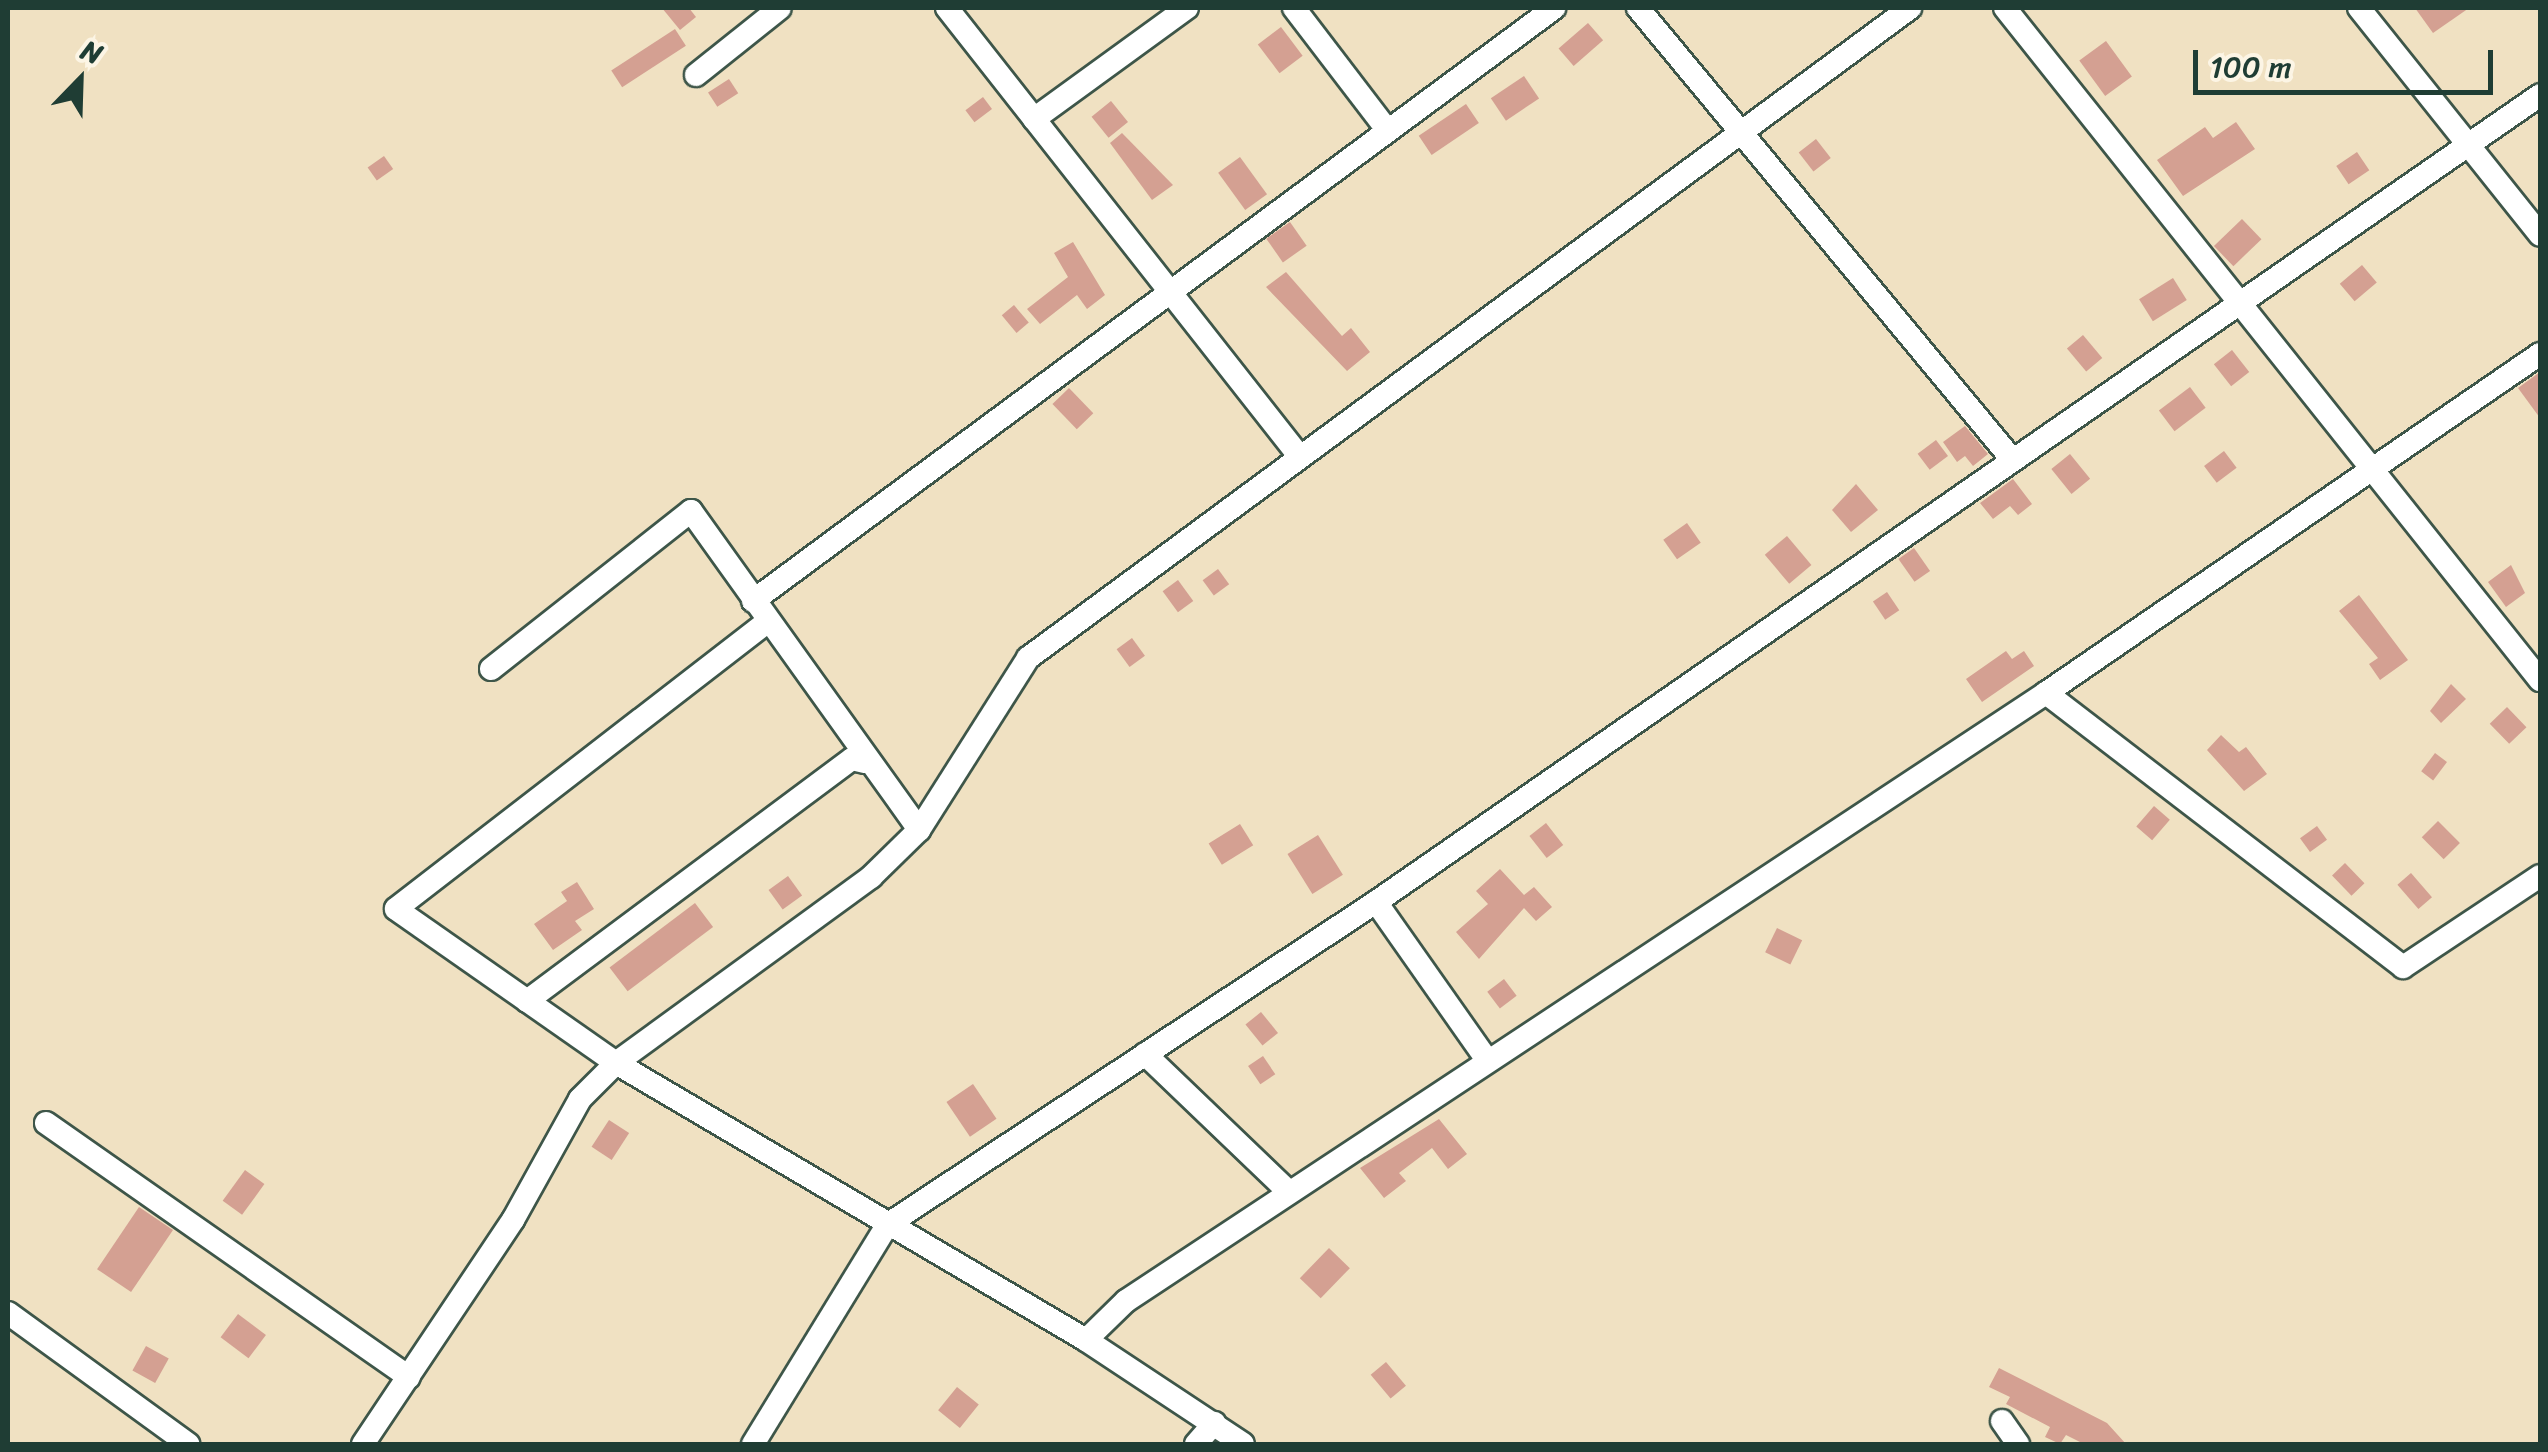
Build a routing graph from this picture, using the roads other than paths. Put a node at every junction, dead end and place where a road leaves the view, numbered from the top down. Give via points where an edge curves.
1 (780, 8) edge
2 (946, 8) edge
3 (1187, 8) edge
4 (1294, 8) edge
5 (1554, 8) edge
6 (1638, 8) edge
7 (1910, 8) edge
8 (2005, 8) edge
9 (2359, 8) edge
10 (696, 75) dead end
11 (2540, 94) edge
12 (1034, 119) junction
13 (1385, 127) junction
14 (1741, 135) junction
15 (2468, 142) junction
16 (2540, 235) edge
17 (1166, 292) junction
18 (2235, 304) junction
19 (2540, 354) edge
20 (1300, 456) junction
21 (2011, 458) junction
22 (2374, 466) junction
23 (753, 601) junction
24 (767, 622) junction
25 (491, 669) dead end
26 (2540, 680) edge
27 (2046, 693) junction
28 (864, 762) junction
29 (919, 830) junction
30 (2540, 876) edge
31 (1376, 902) junction
32 (527, 1001) junction
33 (1145, 1054) junction
34 (1487, 1060) junction
35 (616, 1063) junction
36 (46, 1123) dead end
37 (1289, 1192) junction
38 (887, 1225) junction
39 (8, 1313) edge
40 (1086, 1340) junction
41 (409, 1377) junction
42 (2002, 1422) dead end
43 (1214, 1423) junction
44 (188, 1444) edge
45 (363, 1444) edge
46 (753, 1444) edge
47 (1196, 1444) edge
48 (1242, 1444) edge
49 (2018, 1444) edge

1 - 10 street
2 - 12 street
3 - 12 street
4 - 13 street
5 - 13 street
6 - 14 street
7 - 14 street
8 - 18 street
9 - 15 street
11 - 15 street
12 - 17 street
13 - 17 street
14 - 20 street
14 - 21 street
15 - 16 street
15 - 18 street
17 - 20 street
17 - 23 street
18 - 21 street
18 - 22 street
19 - 22 street
20 - 29 street via 1028,658
21 - 31 street
22 - 26 street
22 - 27 street
23 - 24 street
23 - 25 street via 691,511
24 - 28 street
24 - 32 street via 396,910
27 - 30 street via 2403,967
27 - 34 street
28 - 29 street
28 - 32 street via 852,760
29 - 35 street via 870,877
31 - 33 street
31 - 34 street
32 - 35 street
33 - 37 street
33 - 38 street
34 - 37 street
35 - 38 street
35 - 41 street via 580,1099 513,1220
36 - 41 street
37 - 40 street via 1126,1301
38 - 40 street
38 - 46 street
39 - 44 street
40 - 43 street
41 - 45 street
42 - 49 street
43 - 47 street
43 - 48 street

